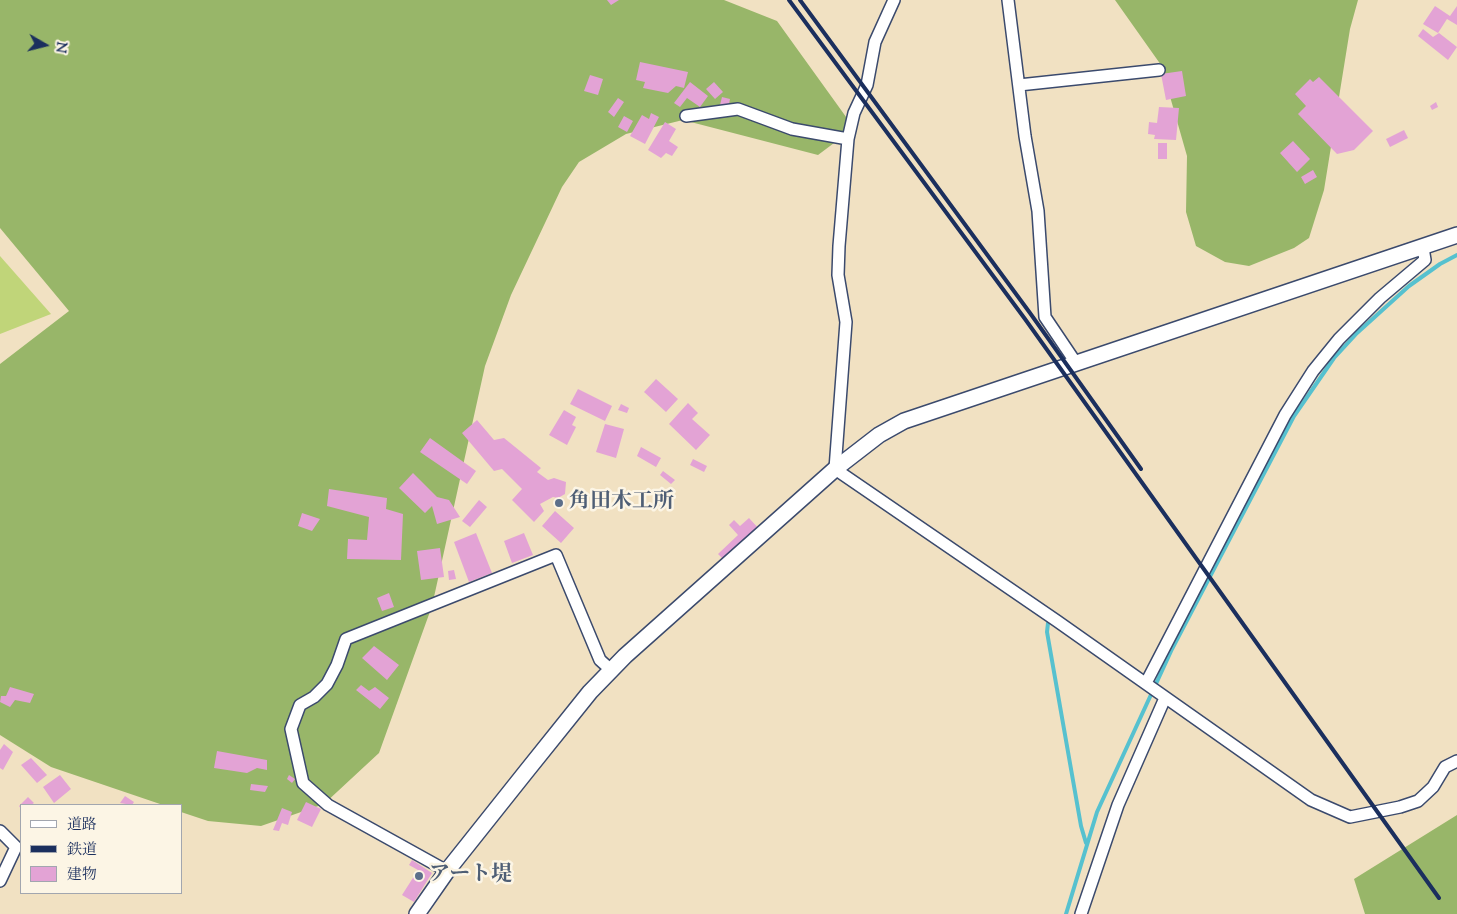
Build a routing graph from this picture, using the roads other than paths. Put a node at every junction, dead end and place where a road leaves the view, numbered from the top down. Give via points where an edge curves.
1 (894, 0) edge
2 (1008, 0) edge
3 (1158, 70) dead end
4 (1019, 85) junction
5 (686, 116) dead end
6 (848, 139) junction
7 (1457, 235) edge
8 (1423, 248) junction
9 (1076, 363) junction
10 (835, 469) junction
11 (611, 670) junction
12 (1155, 690) junction
13 (1457, 761) edge
14 (0, 831) edge
15 (446, 871) junction
16 (0, 881) edge
17 (417, 914) edge
18 (1081, 914) edge

1 - 6 street via 875,42 867,85 854,113
2 - 4 street
3 - 4 street
4 - 9 street via 1038,211 1045,318
5 - 6 street via 738,109 792,129
6 - 10 street via 838,275 846,322
7 - 8 street
8 - 9 street
8 - 12 street via 1425,260 1380,298 1340,339 1313,372 1285,415
9 - 10 street via 904,421
10 - 11 street
10 - 12 street
11 - 15 street
11 - 15 street via 600,660 556,556 346,639 327,684 300,705 290,729 303,783 328,805
12 - 13 street via 1311,800 1350,817 1418,801 1433,787 1445,768
12 - 18 street
14 - 16 street via 16,847
15 - 17 street

